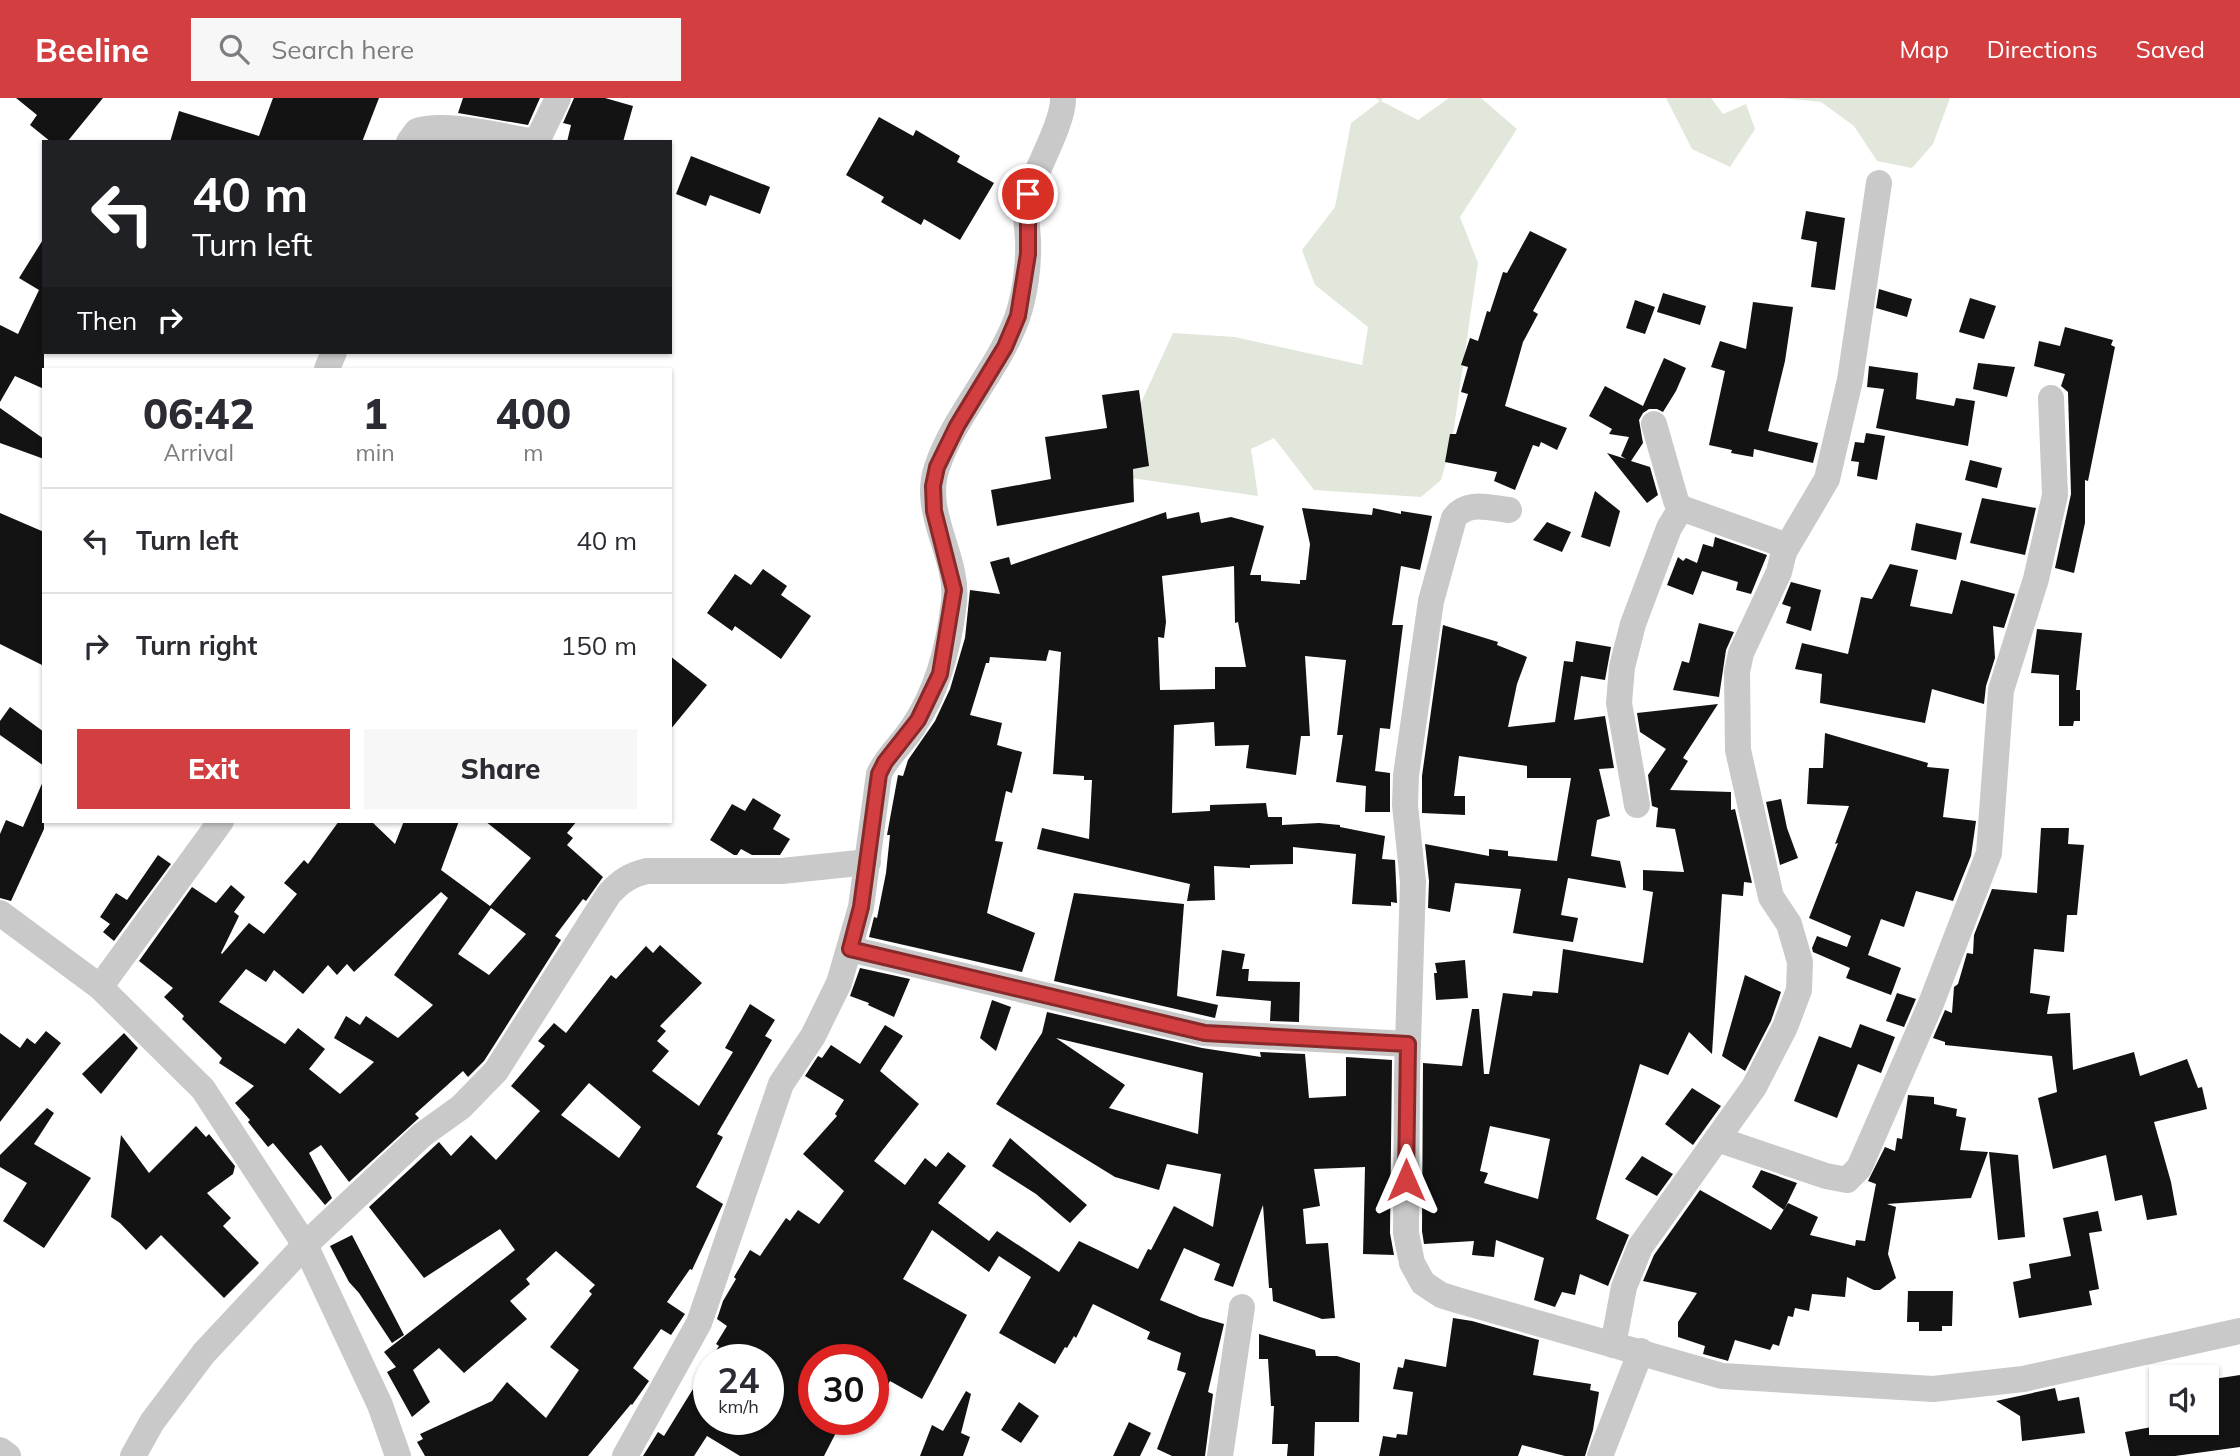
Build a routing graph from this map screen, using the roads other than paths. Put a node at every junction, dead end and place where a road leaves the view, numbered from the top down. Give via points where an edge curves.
1 (558, 98) edge
2 (1063, 98) edge
3 (410, 140) edge
4 (524, 140) edge
5 (532, 140) edge
6 (1879, 183) dead end
7 (2051, 398) dead end
8 (1654, 424) dead end
9 (1681, 508) junction
10 (1509, 510) dead end
11 (1784, 552) junction
12 (1637, 805) dead end
13 (220, 823) edge
14 (868, 862) junction
15 (0, 913) edge
16 (850, 949) junction
17 (100, 987) junction
18 (1408, 1044) junction
19 (1717, 1139) junction
20 (304, 1245) junction
21 (1242, 1307) dead end
22 (2240, 1331) edge
23 (1614, 1345) junction
24 (1642, 1351) junction
25 (0, 1450) edge
26 (8, 1456) edge
27 (133, 1456) edge
28 (398, 1456) edge
29 (625, 1456) edge
30 (1220, 1456) edge
31 (1600, 1456) edge

1 - 5 street via 539,137
2 - 14 street via 1028,194 1028,254 1018,316 937,467 934,511 953,578 954,603 940,674 918,720 879,774
3 - 4 street via 417,131 428,128
6 - 11 street via 1850,380 1827,479
7 - 19 street via 2056,495 2036,579 2001,690 1989,853 1930,1006 1859,1168 1847,1180 1826,1176
8 - 9 street
9 - 11 street via 1779,543
9 - 12 street via 1633,624 1622,667 1619,703
10 - 18 street via 1469,506 1460,510 1431,601 1406,775 1413,882
11 - 19 street via 1741,653 1737,722 1738,750 1770,897 1789,924 1800,962 1799,990 1754,1087
13 - 17 street
14 - 16 street
14 - 20 street via 782,871 647,871 621,881 496,1071
15 - 17 street
16 - 18 street via 1205,1033
16 - 29 street via 820,1024 781,1084 699,1323
17 - 20 street via 203,1088
18 - 23 street via 1406,1233 1412,1263 1423,1283 1441,1295
19 - 23 street via 1640,1247 1624,1287
20 - 27 street via 204,1353 152,1422
20 - 28 street via 380,1405
21 - 30 street
22 - 24 street via 2023,1379 1933,1389 1722,1376
23 - 24 street
24 - 31 street
25 - 26 street

